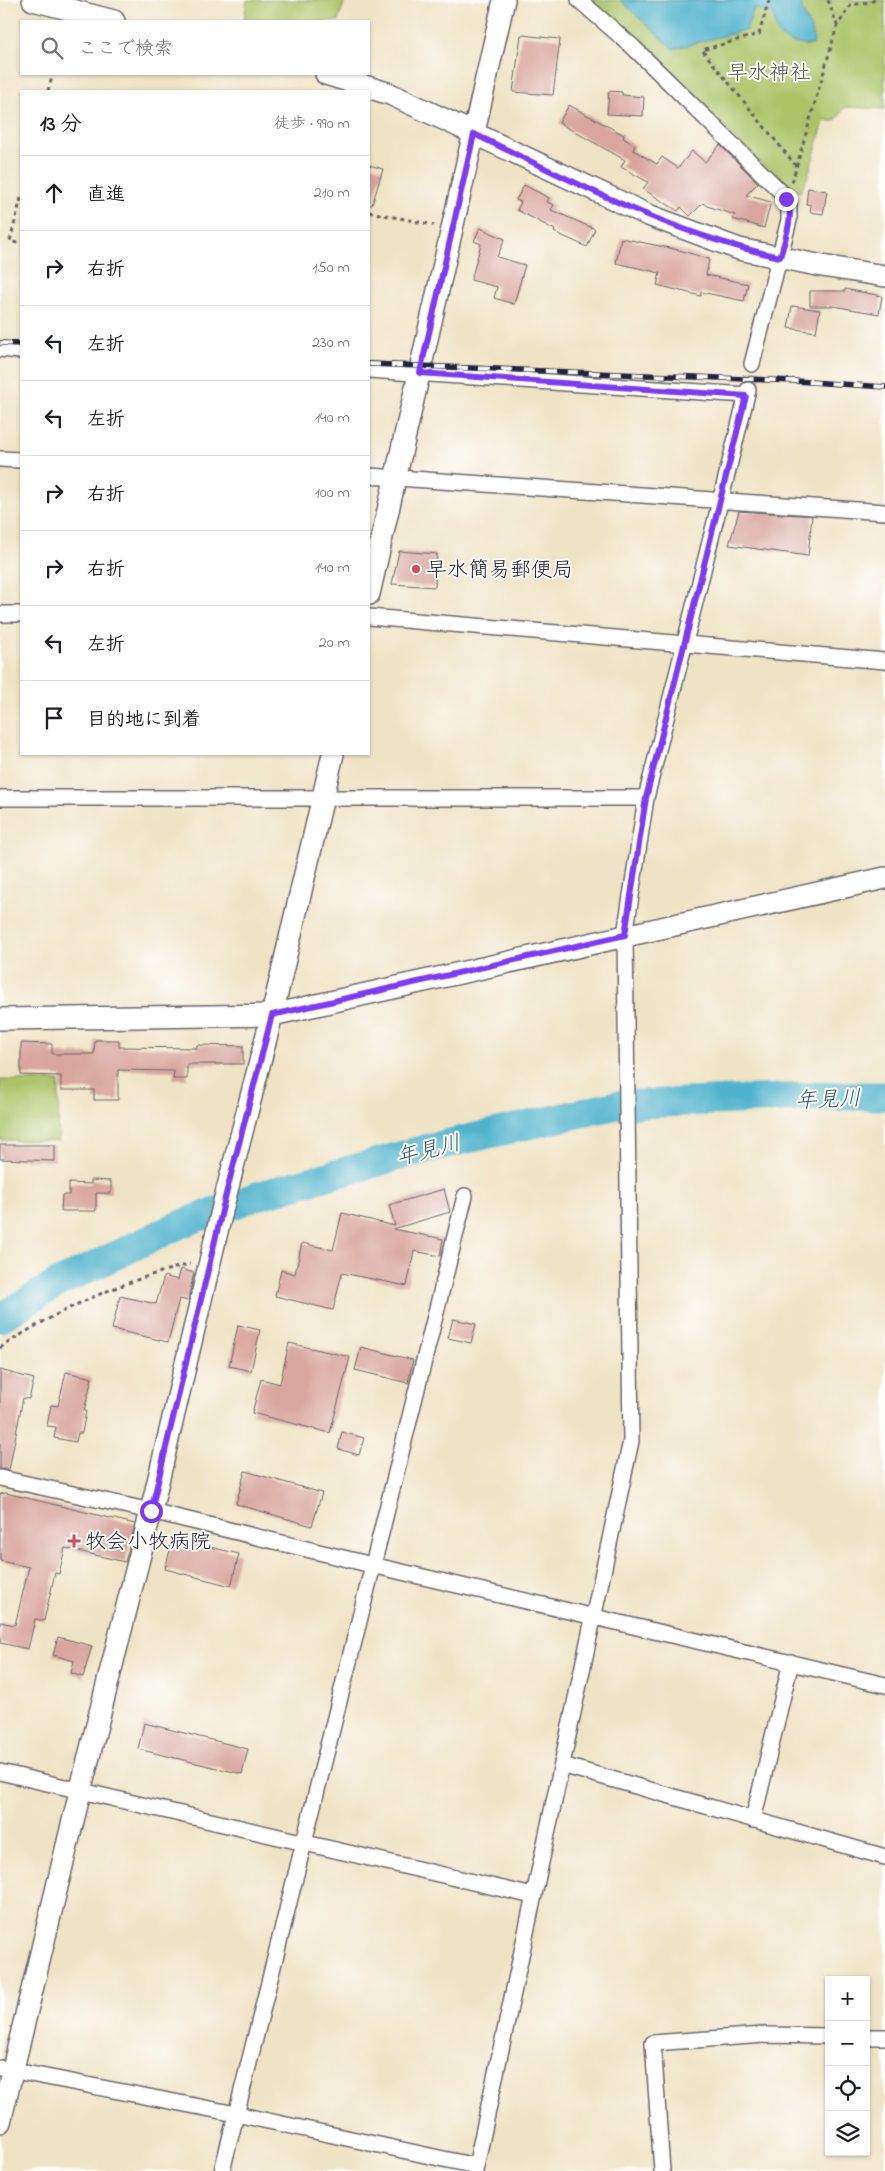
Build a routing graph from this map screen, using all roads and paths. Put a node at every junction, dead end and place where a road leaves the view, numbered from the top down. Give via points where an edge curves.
1 (33, 0) edge
2 (504, 0) edge
3 (579, 0) edge
4 (769, 0) edge
5 (828, 0) edge
6 (875, 0) edge
7 (88, 7) edge
8 (112, 20) edge
9 (837, 26) junction
10 (52, 75) edge
11 (329, 75) edge
12 (48, 90) edge
13 (474, 134) junction
14 (797, 167) junction
15 (786, 199) junction
16 (20, 202) edge
17 (370, 212) edge
18 (453, 229) junction
19 (20, 244) edge
20 (780, 257) junction
21 (885, 276) edge
22 (0, 349) edge
23 (20, 350) edge
24 (752, 364) tunnel mouth
25 (370, 370) edge
26 (420, 373) junction
27 (0, 459) edge
28 (20, 460) edge
29 (370, 476) edge
30 (395, 478) junction
31 (720, 500) junction
32 (885, 512) edge
33 (370, 590) edge
34 (0, 614) edge
35 (20, 614) edge
36 (370, 618) edge
37 (684, 644) junction
38 (885, 662) edge
39 (333, 755) edge
40 (0, 798) edge
41 (646, 798) junction
42 (323, 799) junction
43 (885, 878) edge
44 (625, 935) junction
45 (272, 1015) junction
46 (0, 1019) edge
47 (465, 1196) dead end
48 (211, 1256) junction
49 (0, 1348) edge
50 (0, 1478) edge
51 (151, 1511) junction
52 (372, 1565) junction
53 (595, 1616) junction
54 (791, 1662) junction
55 (885, 1685) edge
56 (562, 1765) junction
57 (0, 1772) edge
58 (80, 1792) junction
59 (753, 1820) junction
60 (305, 1842) junction
61 (885, 1856) edge
62 (533, 1896) junction
63 (825, 2036) edge
64 (870, 2037) edge
65 (885, 2037) edge
66 (6, 2069) edge
67 (236, 2114) junction
68 (0, 2122) edge
69 (476, 2169) edge
70 (222, 2171) edge
71 (662, 2171) edge

1 - 7 street
2 - 13 street
3 - 15 street via 633,47
4 - 14 path via 758,34 702,50
5 - 9 path
6 - 9 path via 851,5
7 - 8 street
9 - 14 path
10 - 12 path
11 - 13 street via 390,94
13 - 18 street
13 - 20 street via 648,215 740,249
14 - 15 path
15 - 20 street via 789,202 789,220
16 - 19 path via 10,241
17 - 18 path
18 - 26 street
20 - 21 street
20 - 24 street
22 - 23 street
25 - 26 street
26 - 30 street
26 - 31 street via 747,393
27 - 28 street
29 - 30 street
30 - 31 street
30 - 33 street
31 - 32 street
31 - 37 street
34 - 35 street
36 - 37 street
37 - 38 street
37 - 41 street
39 - 42 street
40 - 42 street
41 - 42 street
41 - 44 street
42 - 45 street
43 - 44 street
44 - 45 street
44 - 53 street via 631,1440
45 - 46 street
45 - 48 street
47 - 52 street
48 - 49 path via 148,1274 78,1303
48 - 51 street
50 - 51 street
51 - 52 street
51 - 58 street
52 - 53 street
52 - 60 street
53 - 54 street
53 - 56 street
54 - 55 street
54 - 59 street
56 - 59 street
56 - 62 street
57 - 58 street
58 - 60 street
58 - 66 street
59 - 61 street
60 - 62 street
60 - 67 street
62 - 69 street
63 - 71 street via 764,2035 653,2043
64 - 65 street
66 - 67 street
66 - 68 street
67 - 69 street
67 - 70 street

